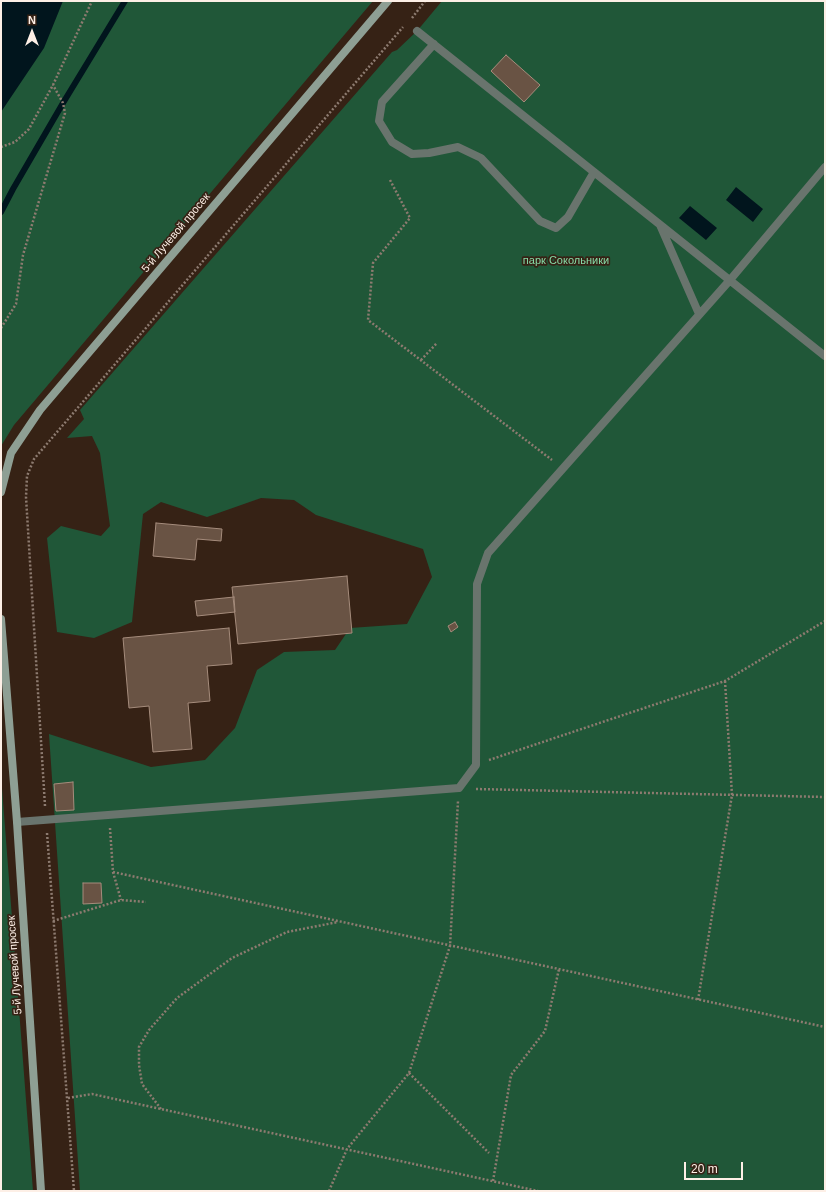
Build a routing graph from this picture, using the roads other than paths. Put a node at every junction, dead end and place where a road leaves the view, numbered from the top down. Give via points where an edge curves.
1 (388, 1) edge
2 (417, 31) dead end
3 (434, 44) junction
4 (825, 167) edge
5 (594, 172) junction
6 (659, 223) junction
7 (730, 280) junction
8 (700, 314) junction
9 (825, 356) edge
10 (1, 492) edge
11 (1, 619) edge
12 (17, 822) junction
13 (41, 1191) edge

1 - 10 street, 5-й Лучевой просек via 40,410 11,453
2 - 3 lane
3 - 5 lane
3 - 5 lane via 382,102 379,121 392,142 412,154 458,147 481,158 540,221 556,228 568,217
4 - 7 lane
5 - 6 lane
6 - 7 lane
6 - 8 lane
7 - 8 lane
7 - 9 lane
8 - 12 lane via 488,552 477,584 476,765 459,788
11 - 12 street, 5-й Лучевой просек
12 - 13 street, 5-й Лучевой просек

